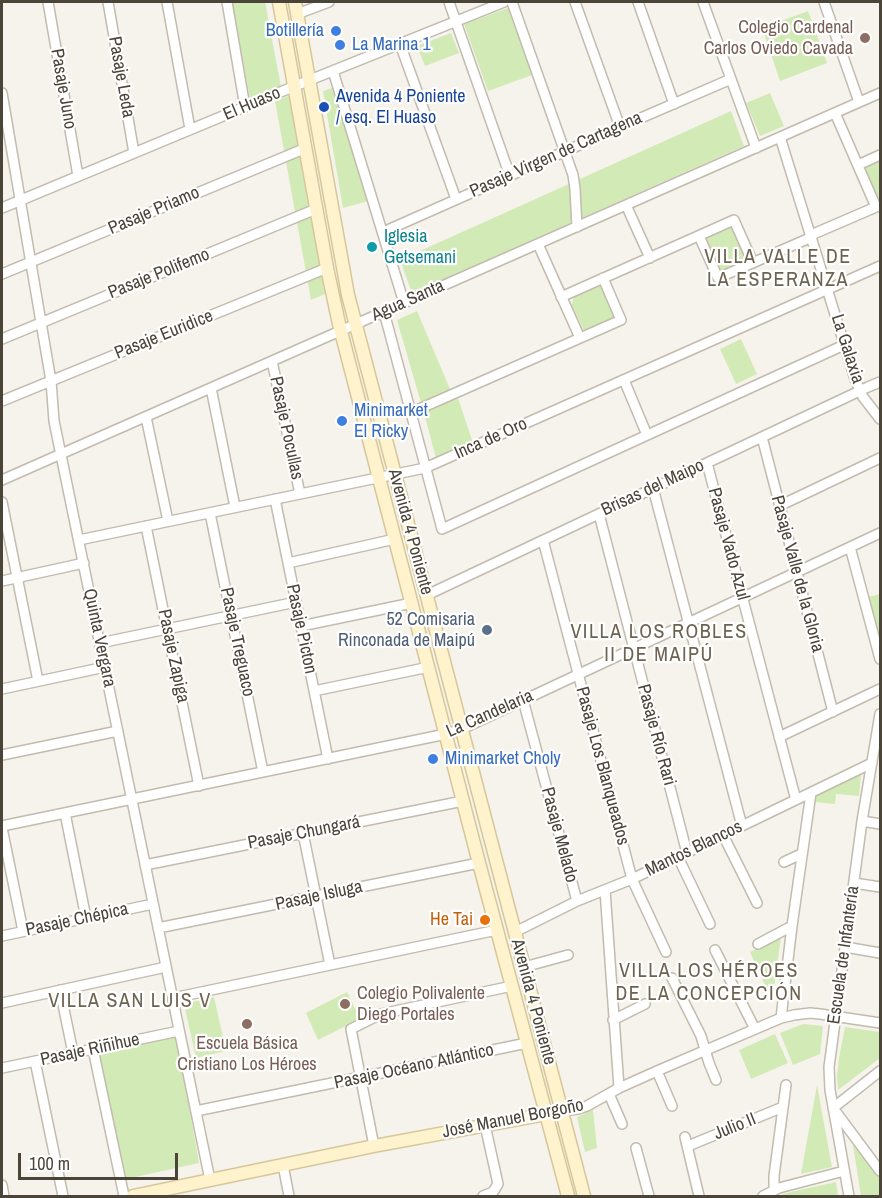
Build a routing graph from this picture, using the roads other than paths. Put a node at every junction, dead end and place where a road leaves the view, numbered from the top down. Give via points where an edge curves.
1 (48, 2) edge
2 (108, 2) edge
3 (167, 2) edge
4 (226, 2) edge
5 (279, 2) edge
6 (329, 2) edge
7 (449, 2) edge
8 (504, 2) edge
9 (512, 2) edge
10 (575, 2) edge
11 (638, 2) edge
12 (703, 2) edge
13 (824, 2) edge
14 (296, 8) edge
15 (456, 21) junction
16 (400, 44) junction
17 (333, 71) junction
18 (730, 79) junction
19 (309, 81) junction
20 (295, 86) junction
21 (2, 93) edge
22 (880, 93) edge
23 (859, 102) junction
24 (674, 104) junction
25 (245, 107) junction
26 (835, 113) junction
27 (620, 127) junction
28 (190, 129) junction
29 (780, 137) junction
30 (5, 139) edge
31 (306, 148) junction
32 (756, 148) junction
33 (564, 152) junction
34 (134, 153) junction
35 (880, 156) edge
36 (858, 165) junction
37 (78, 176) junction
38 (510, 176) junction
39 (456, 199) junction
40 (20, 200) junction
41 (626, 205) junction
42 (2, 208) edge
43 (316, 209) junction
44 (577, 227) junction
45 (382, 232) junction
46 (699, 236) junction
47 (812, 236) junction
48 (538, 244) junction
49 (650, 258) junction
50 (31, 262) junction
51 (753, 263) junction
52 (880, 266) edge
53 (327, 268) junction
54 (2, 274) edge
55 (603, 278) junction
56 (828, 290) junction
57 (561, 297) junction
58 (404, 303) junction
59 (384, 312) junction
60 (41, 322) junction
61 (356, 324) junction
62 (341, 331) junction
63 (580, 338) junction
64 (2, 339) edge
65 (844, 345) junction
66 (272, 361) junction
67 (624, 380) junction
68 (51, 381) junction
69 (880, 382) edge
70 (211, 388) junction
71 (860, 391) junction
72 (2, 402) edge
73 (410, 413) junction
74 (146, 417) junction
75 (880, 419) edge
76 (647, 435) junction
77 (762, 437) junction
78 (62, 454) junction
79 (880, 458) edge
80 (707, 463) junction
81 (425, 468) junction
82 (395, 475) junction
83 (379, 478) junction
84 (2, 480) edge
85 (653, 488) junction
86 (300, 494) junction
87 (275, 499) junction
88 (2, 502) edge
89 (779, 506) junction
90 (235, 507) junction
91 (210, 513) junction
92 (599, 514) junction
93 (168, 521) junction
94 (146, 526) junction
95 (880, 533) edge
96 (395, 539) junction
97 (79, 540) junction
98 (543, 540) junction
99 (850, 547) junction
100 (84, 563) junction
101 (288, 563) junction
102 (796, 572) junction
103 (17, 578) junction
104 (2, 581) edge
105 (427, 595) junction
106 (742, 597) junction
107 (296, 602) junction
108 (412, 603) junction
109 (231, 615) junction
110 (688, 622) junction
111 (301, 627) junction
112 (436, 628) junction
113 (167, 629) junction
114 (420, 632) junction
115 (100, 643) junction
116 (634, 648) junction
117 (880, 659) edge
118 (105, 667) junction
119 (429, 667) junction
120 (578, 674) junction
121 (38, 681) junction
122 (2, 689) edge
123 (880, 689) edge
124 (314, 691) junction
125 (523, 700) junction
126 (833, 712) junction
127 (880, 714) edge
128 (462, 729) junction
129 (118, 731) junction
130 (446, 734) junction
131 (779, 737) junction
132 (2, 755) edge
133 (328, 759) junction
134 (872, 763) junction
135 (263, 772) junction
136 (199, 786) junction
137 (810, 793) junction
138 (132, 799) junction
139 (796, 800) junction
140 (463, 801) junction
141 (65, 813) junction
142 (862, 821) junction
143 (880, 824) edge
144 (742, 826) junction
145 (2, 827) edge
146 (303, 833) junction
147 (723, 835) junction
148 (801, 854) junction
149 (682, 855) junction
150 (784, 862) dead end
151 (479, 863) junction
152 (146, 865) junction
153 (632, 879) junction
154 (854, 883) junction
155 (880, 887) edge
156 (605, 890) junction
157 (316, 896) junction
158 (577, 902) junction
159 (757, 903) dead end
160 (153, 904) junction
161 (86, 918) junction
162 (710, 924) dead end
163 (792, 927) junction
164 (158, 928) junction
165 (497, 930) junction
166 (23, 931) junction
167 (515, 932) junction
168 (2, 936) edge
169 (758, 944) dead end
170 (845, 947) junction
171 (714, 950) dead end
172 (666, 952) dead end
173 (880, 953) edge
174 (568, 955) dead end
175 (330, 965) junction
176 (166, 967) junction
177 (524, 967) junction
178 (672, 978) dead end
179 (512, 986) junction
180 (60, 990) junction
181 (173, 998) junction
182 (2, 1003) edge
183 (645, 1004) dead end
184 (835, 1016) junction
185 (781, 1018) junction
186 (613, 1020) junction
187 (880, 1023) edge
188 (755, 1029) junction
189 (179, 1031) junction
190 (527, 1043) junction
191 (93, 1049) junction
192 (705, 1050) junction
193 (73, 1053) junction
194 (35, 1061) junction
195 (2, 1068) edge
196 (657, 1071) junction
197 (880, 1071) edge
198 (361, 1078) junction
199 (716, 1080) dead end
200 (786, 1085) dead end
201 (619, 1088) junction
202 (609, 1094) junction
203 (672, 1106) dead end
204 (783, 1107) junction
205 (832, 1108) junction
206 (196, 1111) junction
207 (562, 1112) junction
208 (546, 1114) junction
209 (622, 1124) dead end
210 (485, 1125) junction
211 (375, 1146) junction
212 (636, 1148) dead end
213 (283, 1165) junction
214 (844, 1171) junction
215 (880, 1171) edge
216 (210, 1180) junction
217 (2, 1185) edge
218 (768, 1194) edge
219 (4, 1197) edge
220 (63, 1197) edge
221 (124, 1197) edge
222 (133, 1197) edge
223 (289, 1197) edge
224 (483, 1197) edge
225 (568, 1197) edge
226 (584, 1197) edge
227 (649, 1197) edge
228 (699, 1197) edge
229 (849, 1197) edge

1 - 37 street, Pasaje Juno
2 - 34 street, Pasaje Leda
3 - 28 street
4 - 25 street
5 - 20 street, Avenida 4 Poniente
6 - 14 street
7 - 15 street
8 - 15 street, El Huaso
9 - 33 street
10 - 27 street
11 - 24 street
12 - 18 street
13 - 23 street
14 - 19 street, Avenida 4 Poniente
15 - 16 street, El Huaso
15 - 38 street
16 - 17 street, El Huaso
16 - 39 street
17 - 19 street, El Huaso
17 - 45 street
18 - 24 street, Pasaje Virgen de Cartagena
18 - 32 street
19 - 20 street, El Huaso
19 - 61 street, Avenida 4 Poniente
20 - 25 street, El Huaso
20 - 31 street, Avenida 4 Poniente
21 - 30 street, Quinta Vergara
22 - 23 street, Agua Santa
23 - 26 street, Agua Santa
24 - 27 street, Pasaje Virgen de Cartagena
25 - 28 street, El Huaso
26 - 29 street, Agua Santa
26 - 36 street
27 - 33 street, Pasaje Virgen de Cartagena
28 - 34 street, El Huaso
29 - 32 street, Agua Santa
29 - 47 street, La Galaxia
30 - 40 street, Quinta Vergara
31 - 43 street, Avenida 4 Poniente
31 - 50 street, Pasaje Priamo
32 - 41 street, Agua Santa
33 - 38 street, Pasaje Virgen de Cartagena
33 - 44 street via 573,175
34 - 37 street, El Huaso
35 - 36 street
36 - 47 street via 876,207
37 - 40 street, El Huaso
38 - 39 street, Pasaje Virgen de Cartagena
39 - 45 street, Pasaje Virgen de Cartagena
40 - 42 street, El Huaso
40 - 50 street, Quinta Vergara
41 - 44 street, Agua Santa
41 - 49 street
43 - 53 street, Avenida 4 Poniente
43 - 60 street, Pasaje Polifemo
44 - 48 street, Agua Santa
45 - 58 street
46 - 49 street
46 - 51 street via 718,278
46 - 51 street via 734,220
47 - 51 street
47 - 56 street, La Galaxia
48 - 57 street
48 - 58 street, Agua Santa
49 - 55 street
50 - 54 street, Pasaje Priamo
50 - 60 street, Quinta Vergara
52 - 56 street, Inca de Oro
53 - 62 street, Avenida 4 Poniente
53 - 68 street, Pasaje Euridice
55 - 57 street
55 - 63 street via 621,320
56 - 65 street, La Galaxia
56 - 67 street, Inca de Oro
57 - 63 street
58 - 59 street, Agua Santa
59 - 61 street, Agua Santa
59 - 73 street
60 - 64 street, Pasaje Polifemo
60 - 68 street, Quinta Vergara
61 - 62 street, Agua Santa
61 - 82 street, Avenida 4 Poniente
62 - 66 street, Agua Santa
62 - 83 street, Avenida 4 Poniente
63 - 73 street
65 - 71 street, La Galaxia
65 - 76 street
66 - 70 street, Agua Santa
66 - 86 street, Pasaje Pocullas
67 - 76 street
67 - 81 street, Inca de Oro
68 - 72 street, Pasaje Euridice
68 - 78 street, Quinta Vergara
69 - 71 street, Brisas del Maipo
70 - 74 street, Agua Santa
70 - 90 street
71 - 75 street, La Galaxia
71 - 77 street, Brisas del Maipo
73 - 81 street
74 - 78 street, Agua Santa
74 - 93 street
76 - 81 street via 442,529
77 - 80 street, Brisas del Maipo
77 - 89 street, Pasaje Valle de la Gloria
78 - 84 street, Agua Santa
78 - 97 street, Quinta Vergara
79 - 89 street
80 - 85 street, Brisas del Maipo
80 - 106 street, Pasaje Vado Azul
81 - 82 street, Inca de Oro
82 - 83 street, Inca de Oro
82 - 105 street, Avenida 4 Poniente
83 - 86 street, Inca de Oro
83 - 96 street, Avenida 4 Poniente
85 - 92 street, Brisas del Maipo
85 - 110 street
86 - 87 street, Inca de Oro
87 - 90 street, Inca de Oro
87 - 101 street, Pasaje Picton
88 - 103 street
89 - 102 street, Pasaje Valle de la Gloria
90 - 91 street, Inca de Oro
91 - 93 street, Inca de Oro
91 - 109 street, Pasaje Treguaco
92 - 98 street, Brisas del Maipo
92 - 116 street, Pasaje Río Rari
93 - 94 street, Inca de Oro
94 - 97 street, Inca de Oro
94 - 113 street, Pasaje Zapiga
95 - 99 street, La Candelaria
96 - 101 street
96 - 108 street, Avenida 4 Poniente
97 - 100 street, Quinta Vergara
98 - 105 street, Brisas del Maipo
98 - 120 street, Pasaje Los Blanqueados
99 - 102 street, La Candelaria
99 - 117 street
100 - 103 street
100 - 115 street, Quinta Vergara
101 - 107 street, Pasaje Picton
102 - 106 street, La Candelaria
102 - 126 street, Pasaje Valle de la Gloria
103 - 104 street
103 - 121 street
105 - 112 street, Avenida 4 Poniente
106 - 110 street, La Candelaria
106 - 131 street, Pasaje Vado Azul
107 - 109 street
107 - 111 street, Pasaje Picton
108 - 111 street
108 - 114 street, Avenida 4 Poniente
109 - 113 street
109 - 135 street, Pasaje Treguaco
110 - 116 street, La Candelaria
110 - 144 street
111 - 124 street, Pasaje Picton
112 - 114 street
112 - 128 street, Avenida 4 Poniente
113 - 115 street
113 - 136 street, Pasaje Zapiga
114 - 119 street, Avenida 4 Poniente
115 - 118 street, Quinta Vergara
116 - 120 street, La Candelaria
116 - 149 street, Pasaje Río Rari
118 - 121 street
118 - 129 street, Quinta Vergara
119 - 124 street
119 - 130 street, Avenida 4 Poniente
120 - 125 street, La Candelaria
120 - 153 street, Pasaje Los Blanqueados
121 - 122 street
123 - 126 street
124 - 133 street, Pasaje Picton
125 - 128 street, La Candelaria
125 - 158 street, Pasaje Melado
126 - 131 street
127 - 134 street, Escuela de Infantería
128 - 130 street, La Candelaria
128 - 167 street, Avenida 4 Poniente
129 - 132 street
129 - 138 street, Quinta Vergara
130 - 133 street, La Candelaria
130 - 140 street, Avenida 4 Poniente
131 - 139 street, Pasaje Vado Azul
133 - 135 street, La Candelaria
134 - 137 street, Mantos Blancos
134 - 142 street, Escuela de Infantería
135 - 136 street, La Candelaria
136 - 138 street, La Candelaria
137 - 139 street, Mantos Blancos
137 - 148 street
138 - 141 street, La Candelaria
138 - 152 street, Quinta Vergara
139 - 144 street, Mantos Blancos
140 - 146 street, Pasaje Chungará
140 - 151 street, Avenida 4 Poniente
141 - 145 street, La Candelaria
141 - 161 street
142 - 143 street
142 - 154 street, Escuela de Infantería
144 - 147 street, Mantos Blancos
145 - 166 street
146 - 152 street, Pasaje Chungará
146 - 157 street
147 - 149 street, Mantos Blancos
147 - 159 street
148 - 150 street
148 - 163 street
149 - 153 street, Mantos Blancos
149 - 162 street, Pasaje Río Rari
151 - 157 street, Pasaje Isluga
151 - 165 street, Avenida 4 Poniente
152 - 160 street, Quinta Vergara
153 - 156 street, Mantos Blancos
153 - 172 street, Pasaje Los Blanqueados
154 - 155 street
154 - 170 street, Escuela de Infantería
156 - 158 street, Mantos Blancos
156 - 186 street
157 - 164 street, Pasaje Isluga
157 - 175 street
158 - 167 street, Mantos Blancos
160 - 161 street, Pasaje Chépica
160 - 164 street, Quinta Vergara
161 - 166 street, Pasaje Chépica
163 - 169 street
163 - 185 street
164 - 176 street, Quinta Vergara
165 - 175 street
165 - 179 street, Avenida 4 Poniente
166 - 168 street, Pasaje Chépica
167 - 177 street, Avenida 4 Poniente
170 - 173 street
170 - 184 street, Escuela de Infantería
171 - 188 street
174 - 177 street
175 - 181 street
176 - 180 street
176 - 181 street, Quinta Vergara
177 - 207 street, Avenida 4 Poniente
178 - 192 street
179 - 190 street, Avenida 4 Poniente
179 - 198 street via 381,1014 351,1029
180 - 182 street
180 - 193 street
181 - 189 street, Quinta Vergara
183 - 186 street
184 - 185 street, José Manuel Borgoño via 802,1014
184 - 187 street, José Manuel Borgoño
184 - 205 street, Escuela de Infantería via 829,1067
185 - 188 street, José Manuel Borgoño
186 - 201 street
188 - 192 street, José Manuel Borgoño
189 - 191 street, Pasaje Riñihue
189 - 206 street, Quinta Vergara
190 - 198 street, Pasaje Océano Atlántico
190 - 208 street, Avenida 4 Poniente
191 - 193 street, Pasaje Riñihue
191 - 221 street
192 - 196 street, José Manuel Borgoño
192 - 199 street
193 - 194 street, Pasaje Riñihue
194 - 195 street, Pasaje Riñihue
194 - 220 street
196 - 201 street, José Manuel Borgoño
196 - 203 street
197 - 205 street
198 - 206 street, Pasaje Océano Atlántico
198 - 211 street
200 - 204 street, Julio II
201 - 202 street, José Manuel Borgoño
202 - 207 street, José Manuel Borgoño
202 - 209 street
204 - 218 street, Julio II
204 - 228 street, Julio II via 686,1142
205 - 214 street, Escuela de Infantería
205 - 215 street
206 - 216 street, Quinta Vergara
207 - 208 street, José Manuel Borgoño
207 - 226 street, Avenida 4 Poniente
208 - 210 street, José Manuel Borgoño
208 - 225 street, Avenida 4 Poniente
210 - 211 street, José Manuel Borgoño
210 - 224 street via 498,1184
211 - 213 street, José Manuel Borgoño
212 - 227 street
213 - 216 street, José Manuel Borgoño
213 - 223 street
214 - 218 street via 784,1186
214 - 229 street, Escuela de Infantería
216 - 222 street, José Manuel Borgoño
217 - 219 street

